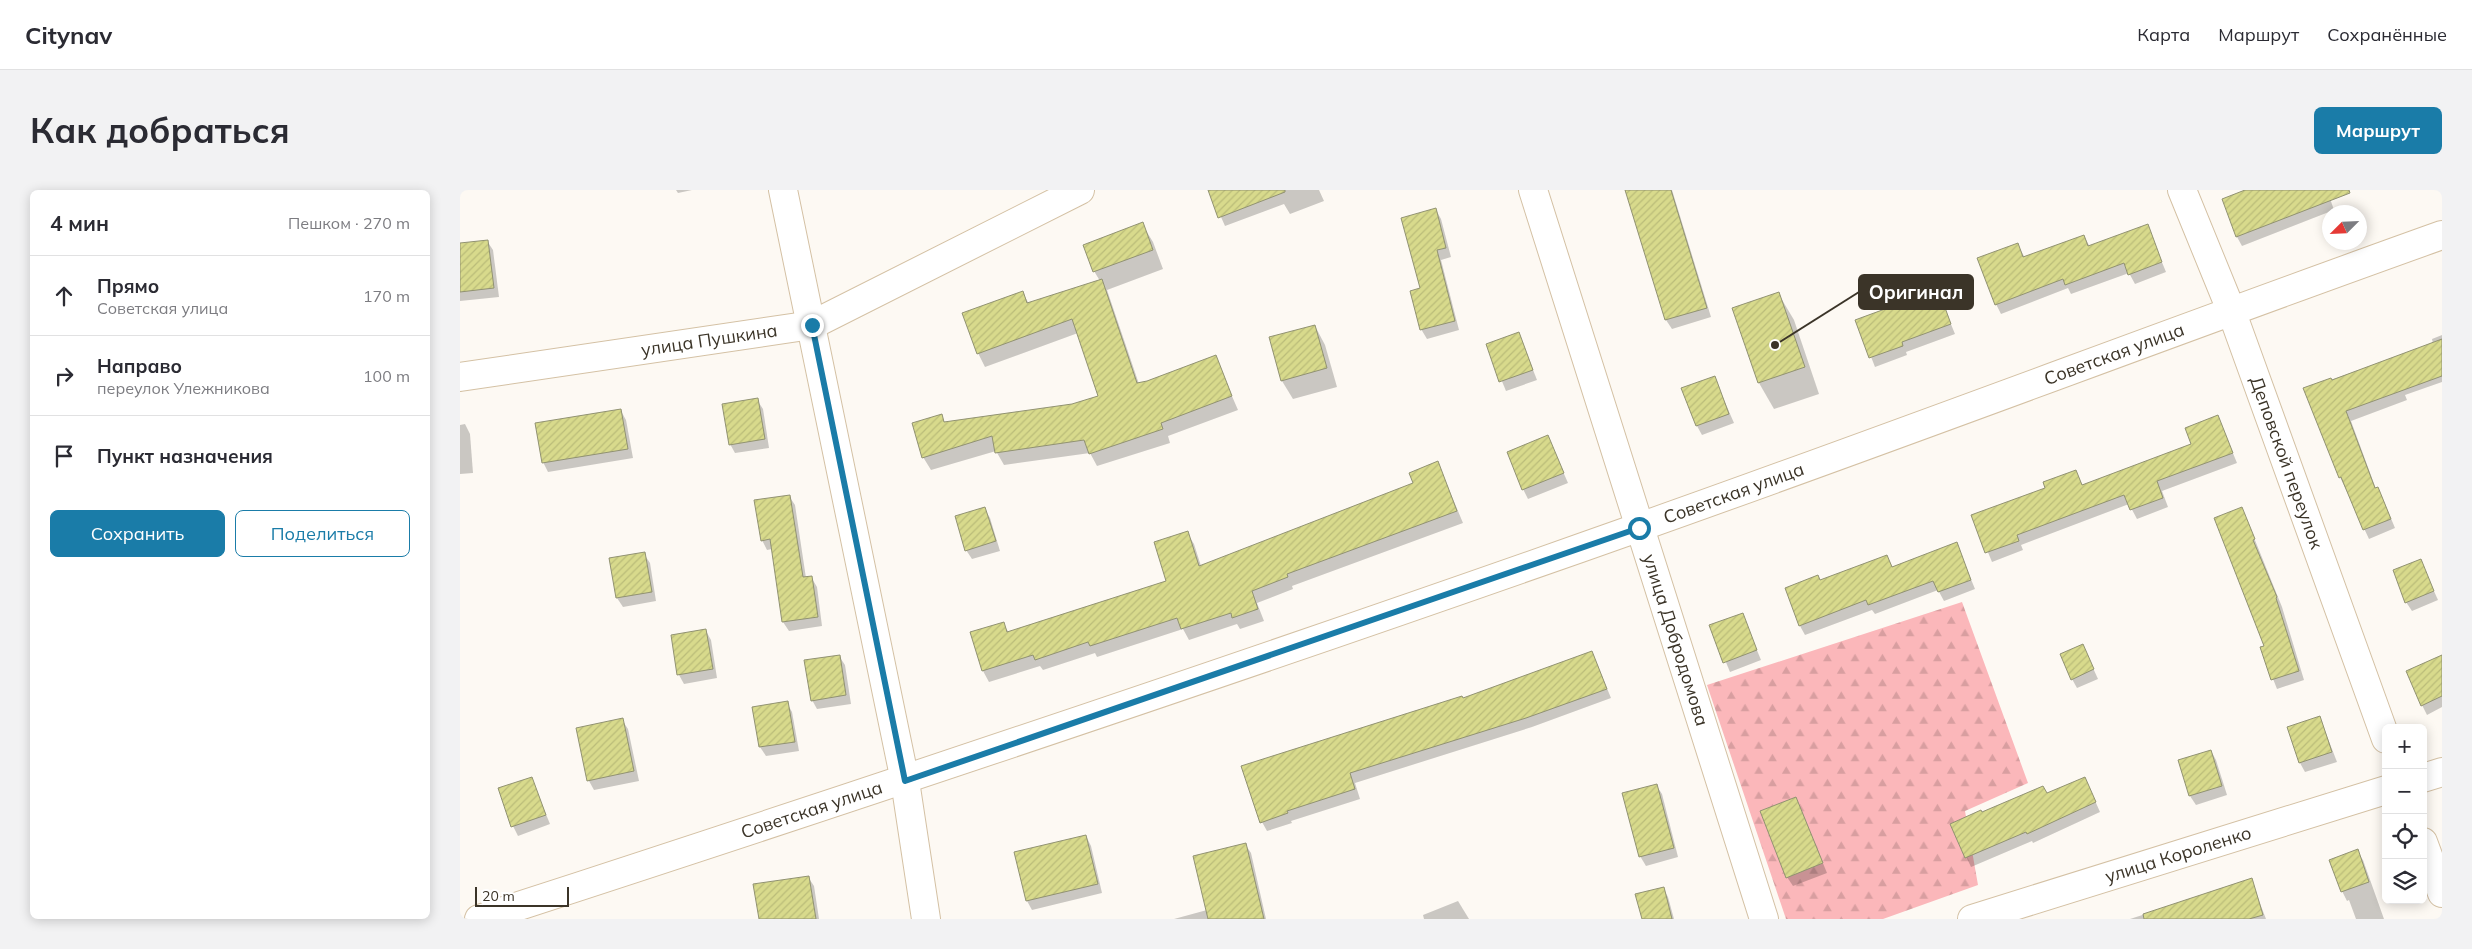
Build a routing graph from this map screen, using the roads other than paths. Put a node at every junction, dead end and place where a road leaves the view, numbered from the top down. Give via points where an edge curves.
1 (783, 190) edge
2 (1080, 190) edge
3 (1532, 190) edge
4 (2182, 190) edge
5 (2442, 235) edge
6 (2231, 310) junction
7 (812, 325) junction
8 (460, 377) edge
9 (1639, 528) junction
10 (2382, 728) edge
11 (2442, 772) edge
12 (2427, 777) edge
13 (905, 781) junction
14 (2382, 791) edge
15 (2427, 853) edge
16 (2442, 893) edge
17 (479, 919) edge
18 (926, 919) edge
19 (1764, 919) edge
20 (1972, 919) edge

1 - 7 street
2 - 7 street, улица Пушкина
3 - 9 street, улица Добродомова
4 - 6 street, Деповской переулок
5 - 6 street, Советская улица
6 - 9 street, Советская улица
6 - 10 street, Деповской переулок
7 - 8 street, улица Пушкина
7 - 13 street
9 - 13 street, Советская улица
9 - 19 street, улица Добродомова
11 - 12 street
13 - 17 street, Советская улица
13 - 18 street
14 - 20 street, улица Короленко
15 - 16 street

